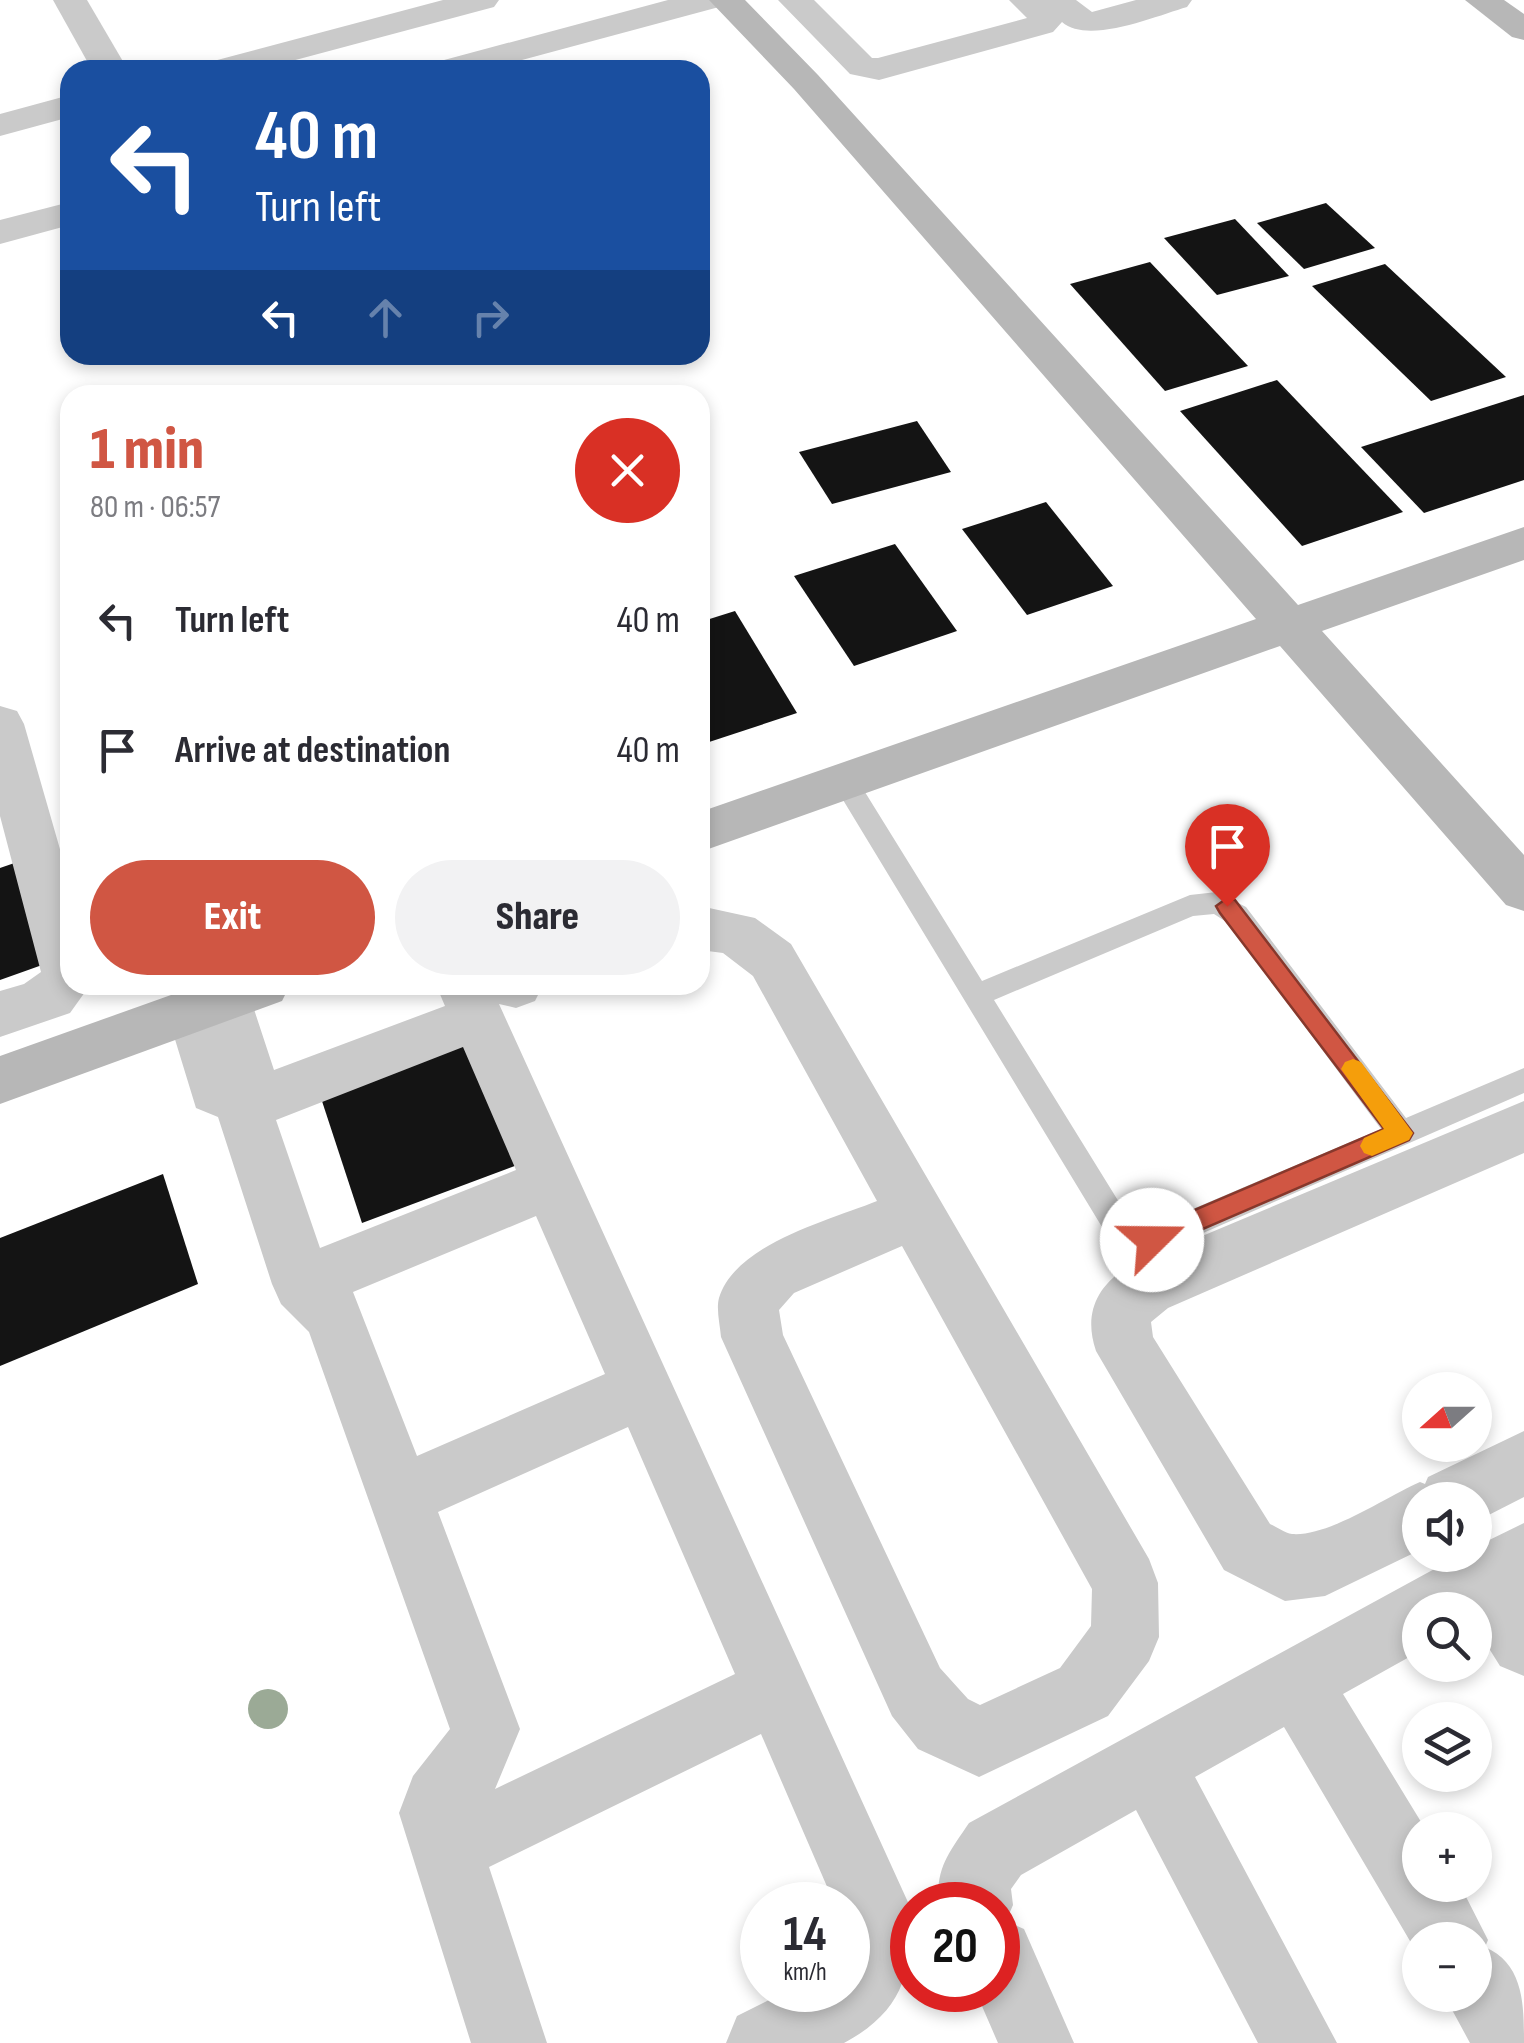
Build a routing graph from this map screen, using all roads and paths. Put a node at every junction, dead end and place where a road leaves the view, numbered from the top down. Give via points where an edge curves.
1 (70, 0) edge
2 (482, 0) edge
3 (707, 0) edge
4 (726, 0) edge
5 (795, 0) edge
6 (1026, 0) edge
7 (1056, 0) edge
8 (1175, 0) edge
9 (1482, 0) edge
10 (382, 11) edge
11 (536, 13) dead end
12 (262, 27) dead end
13 (1524, 30) edge
14 (559, 40) junction
15 (104, 60) edge
16 (246, 60) edge
17 (420, 60) edge
18 (484, 60) edge
19 (578, 60) edge
20 (862, 67) junction
21 (806, 82) junction
22 (60, 109) edge
23 (0, 125) edge
24 (60, 215) edge
25 (0, 232) edge
26 (1524, 543) edge
27 (1291, 625) junction
28 (0, 724) edge
29 (846, 783) junction
30 (13, 821) edge
31 (710, 829) edge
32 (1524, 890) edge
33 (710, 929) edge
34 (60, 950) edge
35 (60, 990) edge
36 (487, 995) edge
37 (492, 995) edge
38 (976, 995) junction
39 (227, 998) edge
40 (0, 1014) edge
41 (0, 1080) edge
42 (1524, 1080) edge
43 (242, 1104) junction
44 (1524, 1126) edge
45 (1401, 1133) junction
46 (550, 1183) junction
47 (917, 1212) junction
48 (302, 1284) junction
49 (642, 1389) junction
50 (1524, 1463) edge
51 (1486, 1482) edge
52 (400, 1496) junction
53 (1402, 1525) edge
54 (1504, 1568) edge
55 (1460, 1592) edge
56 (1402, 1624) edge
57 (1524, 1642) edge
58 (1296, 1681) junction
59 (776, 1690) junction
60 (1149, 1763) junction
61 (446, 1850) junction
62 (973, 1882) edge
63 (1440, 1922) edge
64 (1020, 2006) edge
65 (1492, 2009) edge
66 (510, 2043) edge
67 (764, 2043) edge
68 (1036, 2043) edge
69 (1299, 2043) edge
70 (1512, 2043) edge

1 - 15 street
2 - 10 street
3 - 14 street
4 - 21 street
5 - 20 street
6 - 20 street via 1043,14 1041,25 889,67
7 - 8 street via 1092,22
9 - 13 street
10 - 12 street
10 - 16 street
10 - 17 street
11 - 14 street
14 - 18 street
14 - 19 street
20 - 21 street
21 - 27 street
22 - 23 street
24 - 25 street
26 - 27 street
27 - 29 street
27 - 32 street
28 - 30 street
29 - 31 street
29 - 38 lane
30 - 34 street
33 - 47 street via 736,933 772,960
35 - 40 street
36 - 43 street
37 - 46 street
38 - 45 lane via 1190,906 1217,903 1237,916
38 - 45 lane via 1112,1217 1130,1234 1152,1240 1171,1233
39 - 41 street
39 - 43 street via 249,1080
42 - 45 lane
43 - 48 street
44 - 53 street via 1146,1288 1122,1311 1118,1327 1126,1350 1247,1547 1285,1568 1310,1567
46 - 48 street
46 - 49 street
47 - 47 street via 1125,1583 1125,1637 1084,1692 979,1742 944,1724 916,1692 752,1337 748,1301 773,1273
48 - 52 street via 333,1314
49 - 52 street
49 - 59 street
50 - 51 street
52 - 61 street via 485,1728 468,1771 437,1800
54 - 55 street
54 - 57 street
56 - 58 street
58 - 60 street
58 - 63 street
59 - 61 street
59 - 67 street via 880,1922 881,1950 873,1974 856,1991
60 - 62 street via 995,1848
60 - 69 street
61 - 66 street
64 - 68 street
65 - 70 street

